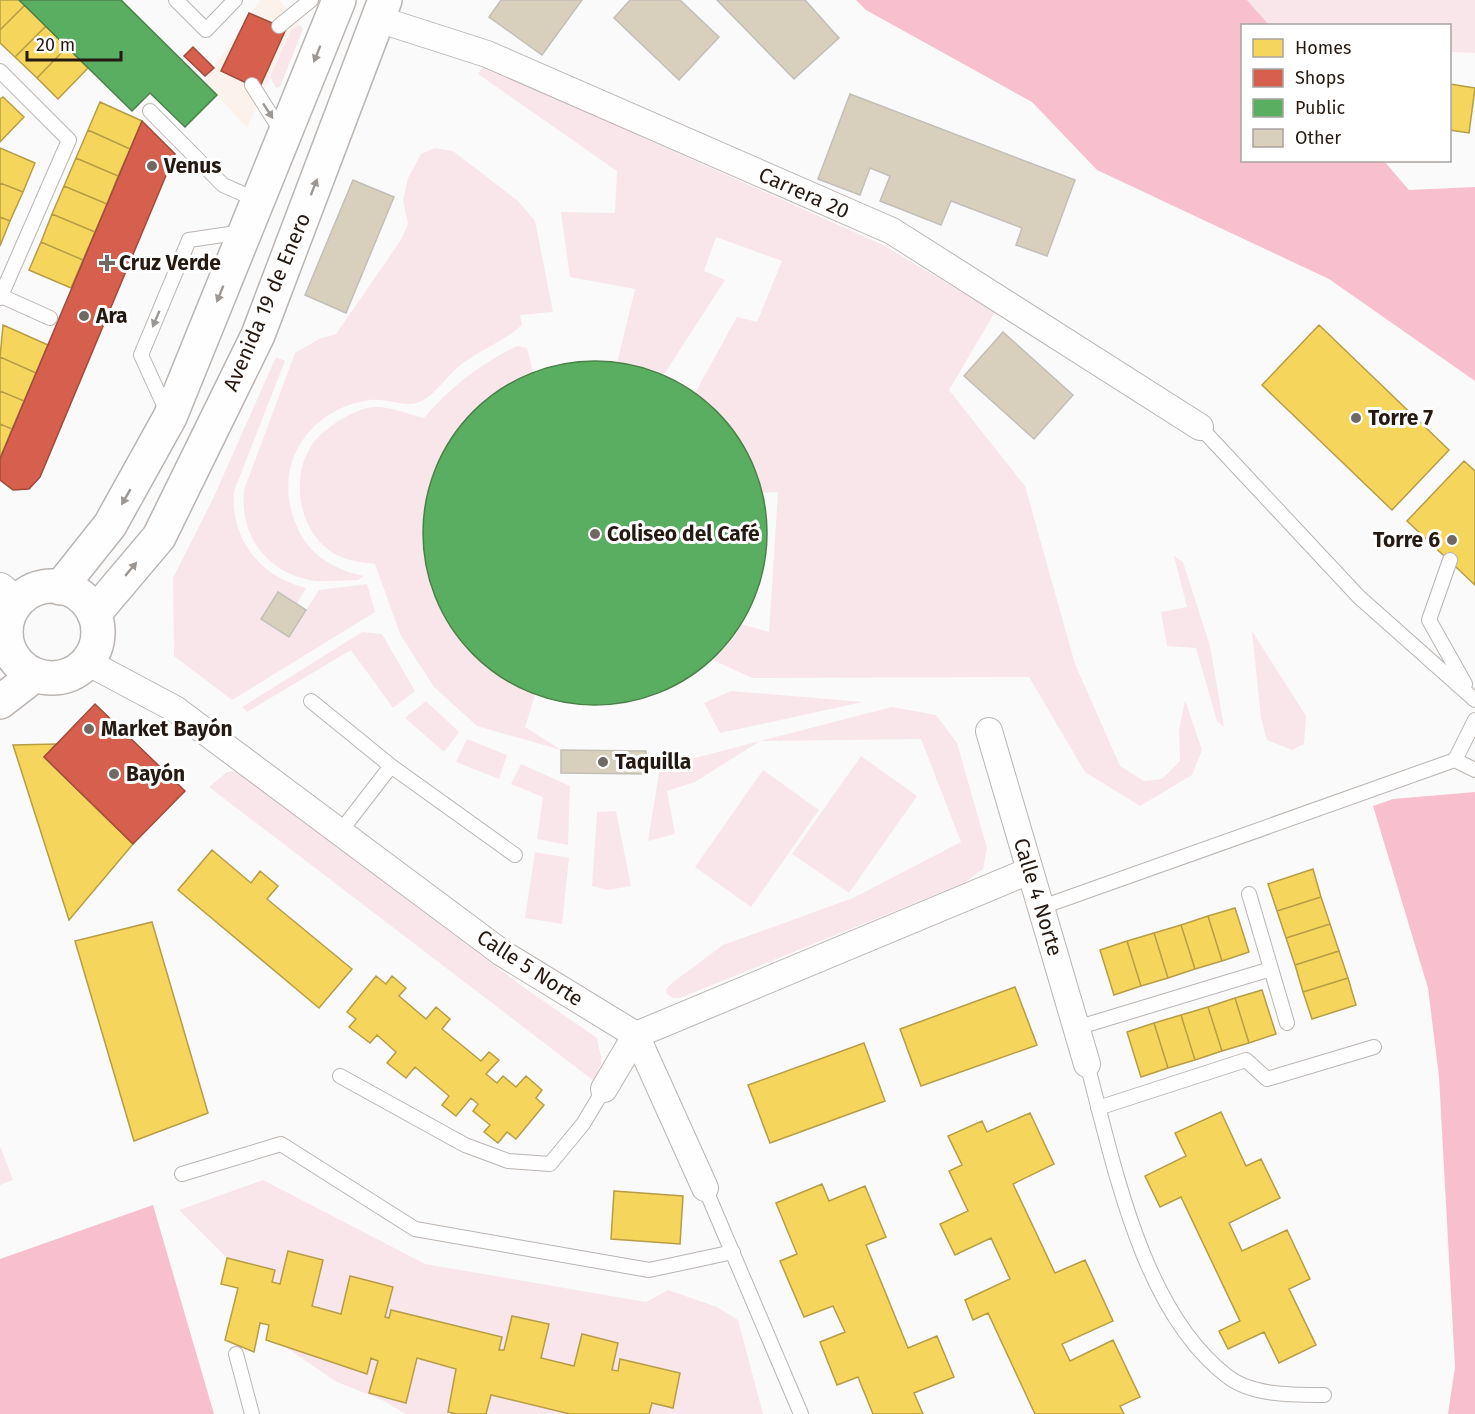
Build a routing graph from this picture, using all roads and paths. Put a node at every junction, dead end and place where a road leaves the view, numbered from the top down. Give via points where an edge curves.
1 (176, 0) edge
2 (235, 0) edge
3 (311, 0) edge
4 (339, 0) edge
5 (381, 9) edge
6 (279, 26) dead end
7 (0, 71) edge
8 (252, 85) dead end
9 (150, 111) dead end
10 (285, 137) junction
11 (258, 201) junction
12 (245, 232) junction
13 (0, 297) edge
14 (50, 318) dead end
15 (170, 417) junction
16 (1200, 427) joint
17 (1450, 560) dead end
18 (60, 588) junction
19 (8, 596) edge
20 (93, 614) junction
21 (3, 644) edge
22 (87, 662) junction
23 (35, 675) junction
24 (1475, 699) edge
25 (311, 701) dead end
26 (0, 702) edge
27 (1475, 720) edge
28 (989, 731) dead end
29 (1455, 760) junction
30 (391, 766) junction
31 (1475, 770) edge
32 (340, 832) junction
33 (515, 855) dead end
34 (1029, 871) junction
35 (1249, 894) dead end
36 (1042, 907) junction
37 (1271, 969) junction
38 (1287, 1023) dead end
39 (1076, 1028) junction
40 (636, 1035) junction
41 (1374, 1047) dead end
42 (1087, 1064) joint
43 (340, 1076) dead end
44 (604, 1089) joint
45 (1098, 1108) junction
46 (182, 1174) dead end
47 (705, 1188) joint
48 (733, 1252) junction
49 (236, 1354) dead end
50 (1324, 1395) dead end
51 (252, 1414) edge
52 (801, 1414) edge

1 - 2 lane via 206,30
3 - 6 lane
4 -> 10 main road
5 - 16 street, Carrera 20 via 892,231
20 -> 5 main road, Avenida 19 de Enero via 159,537 258,335
7 - 13 lane via 69,140
8 -> 10 lane
9 - 11 lane via 223,185
10 - 11 main road
11 - 12 main road
12 -> 15 main road
12 -> 15 lane via 189,240 141,355
13 - 14 lane
15 -> 18 main road via 110,525
16 - 24 lane via 1359,597
17 - 24 lane via 1430,620 1456,672
18 - 19 main road
18 - 20 main road via 78,595
19 - 21 main road via 9,616
20 - 22 main road via 97,639
21 - 23 main road via 15,660
22 - 23 main road via 63,677
22 - 32 street, Calle 5 Norte via 175,709
23 - 26 main road
25 - 30 lane
27 - 29 lane
28 - 34 street, Calle 4 Norte
29 - 31 lane
29 - 36 lane
30 - 32 lane
30 - 33 lane
32 - 40 street, Calle 5 Norte via 502,953
34 - 36 street, Calle 4 Norte
34 - 40 street
35 - 37 lane
36 - 39 street, Calle 4 Norte
37 - 38 lane
37 - 39 lane
39 - 42 street, Calle 4 Norte
40 - 44 street
40 - 47 street
41 - 45 lane via 1267,1079 1246,1060
42 - 45 lane
43 - 44 lane via 465,1145 508,1161 550,1164 583,1124
45 - 50 lane via 1139,1248 1185,1334 1228,1378 1273,1395
46 - 48 lane via 281,1144 415,1229 649,1270
47 - 48 lane
48 - 52 lane
49 - 51 lane

